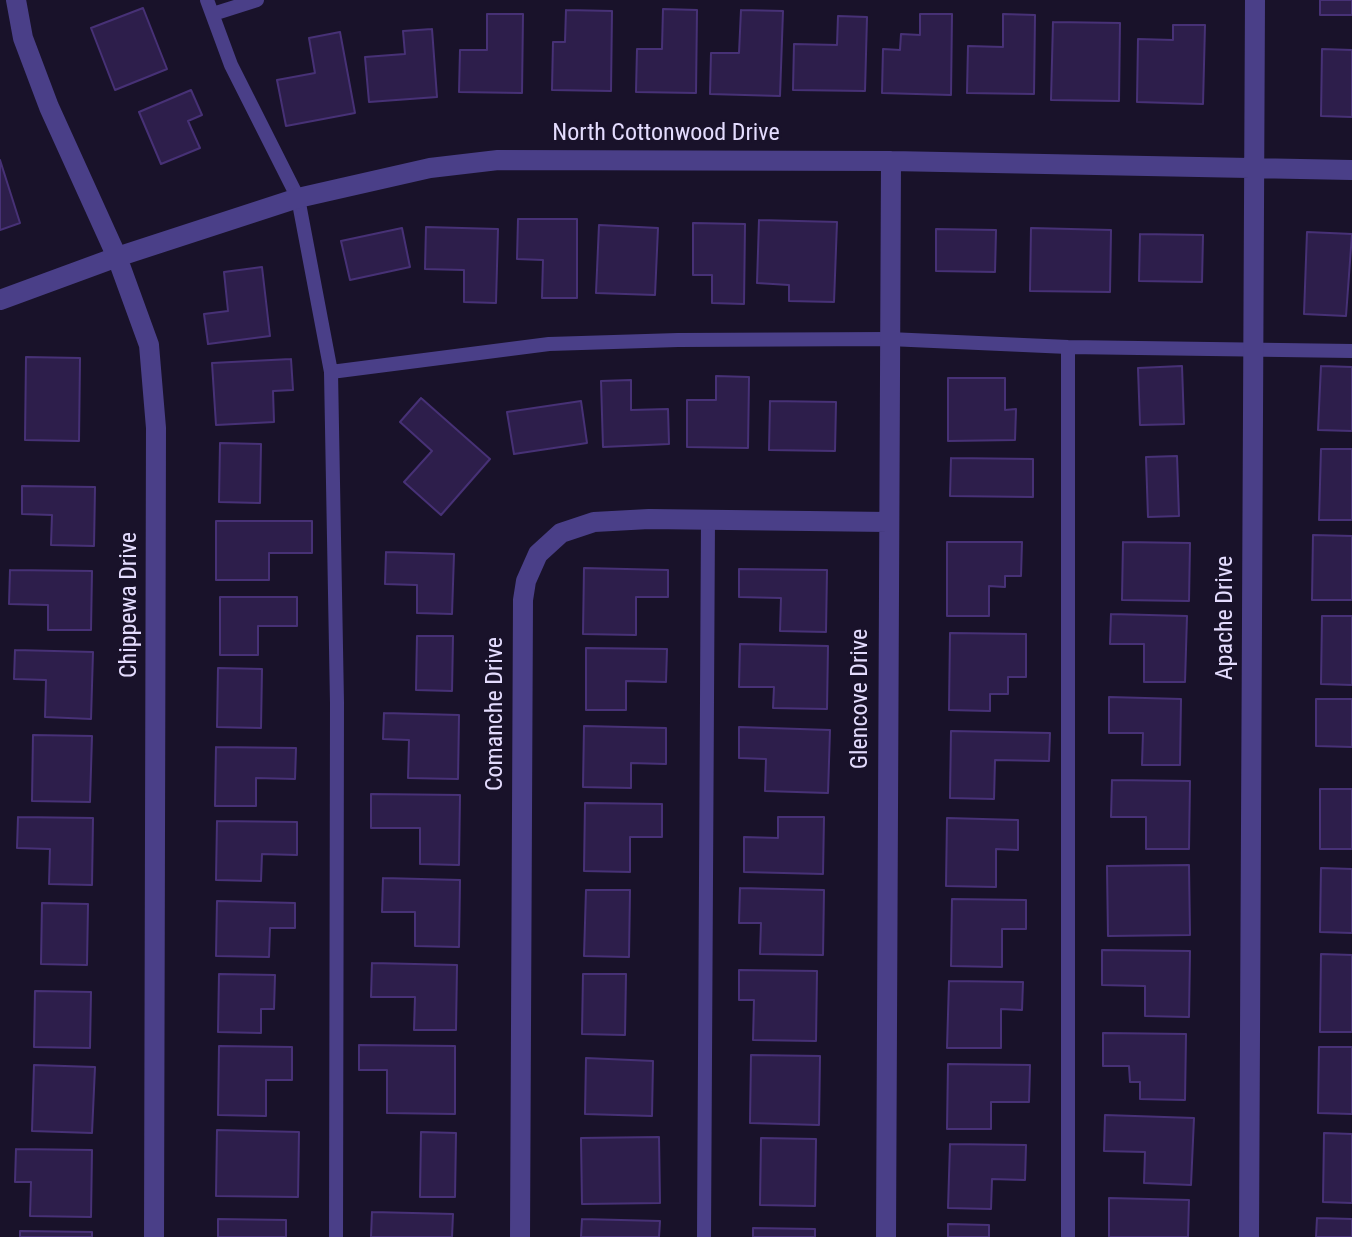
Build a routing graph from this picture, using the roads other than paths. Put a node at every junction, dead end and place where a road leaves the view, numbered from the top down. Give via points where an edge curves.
1 (16, 0) edge
2 (257, 0) edge
3 (1255, 0) edge
4 (210, 7) edge
5 (891, 161) junction
6 (1254, 168) junction
7 (1352, 170) edge
8 (298, 198) junction
9 (117, 257) junction
10 (0, 300) edge
11 (889, 339) junction
12 (1068, 347) junction
13 (1253, 349) junction
14 (1352, 351) edge
15 (331, 372) junction
16 (708, 519) junction
17 (888, 522) junction
18 (154, 1237) edge
19 (336, 1237) edge
20 (520, 1237) edge
21 (704, 1237) edge
22 (886, 1237) edge
23 (1068, 1237) edge
24 (1249, 1237) edge

1 - 9 street, Chippewa Drive via 23,38 49,107
2 - 4 lane
3 - 6 street, Apache Drive
4 - 8 lane via 231,65
5 - 6 street, North Cottonwood Drive
5 - 8 street, North Cottonwood Drive via 498,160 417,171
5 - 11 street, Glencove Drive
6 - 7 street, North Cottonwood Drive
6 - 13 street, Apache Drive
8 - 9 street, North Cottonwood Drive
8 - 15 lane
9 - 10 street, North Cottonwood Drive
9 - 18 street, Chippewa Drive via 149,345 156,428
11 - 12 lane
11 - 15 lane via 549,344
11 - 17 street, Glencove Drive
12 - 13 lane
12 - 23 lane
13 - 14 lane
13 - 24 street, Apache Drive
15 - 19 lane via 337,703
16 - 17 street, Comanche Drive
16 - 20 street, Comanche Drive via 594,522 561,533 538,554 526,581
16 - 21 lane
17 - 22 street, Glencove Drive

